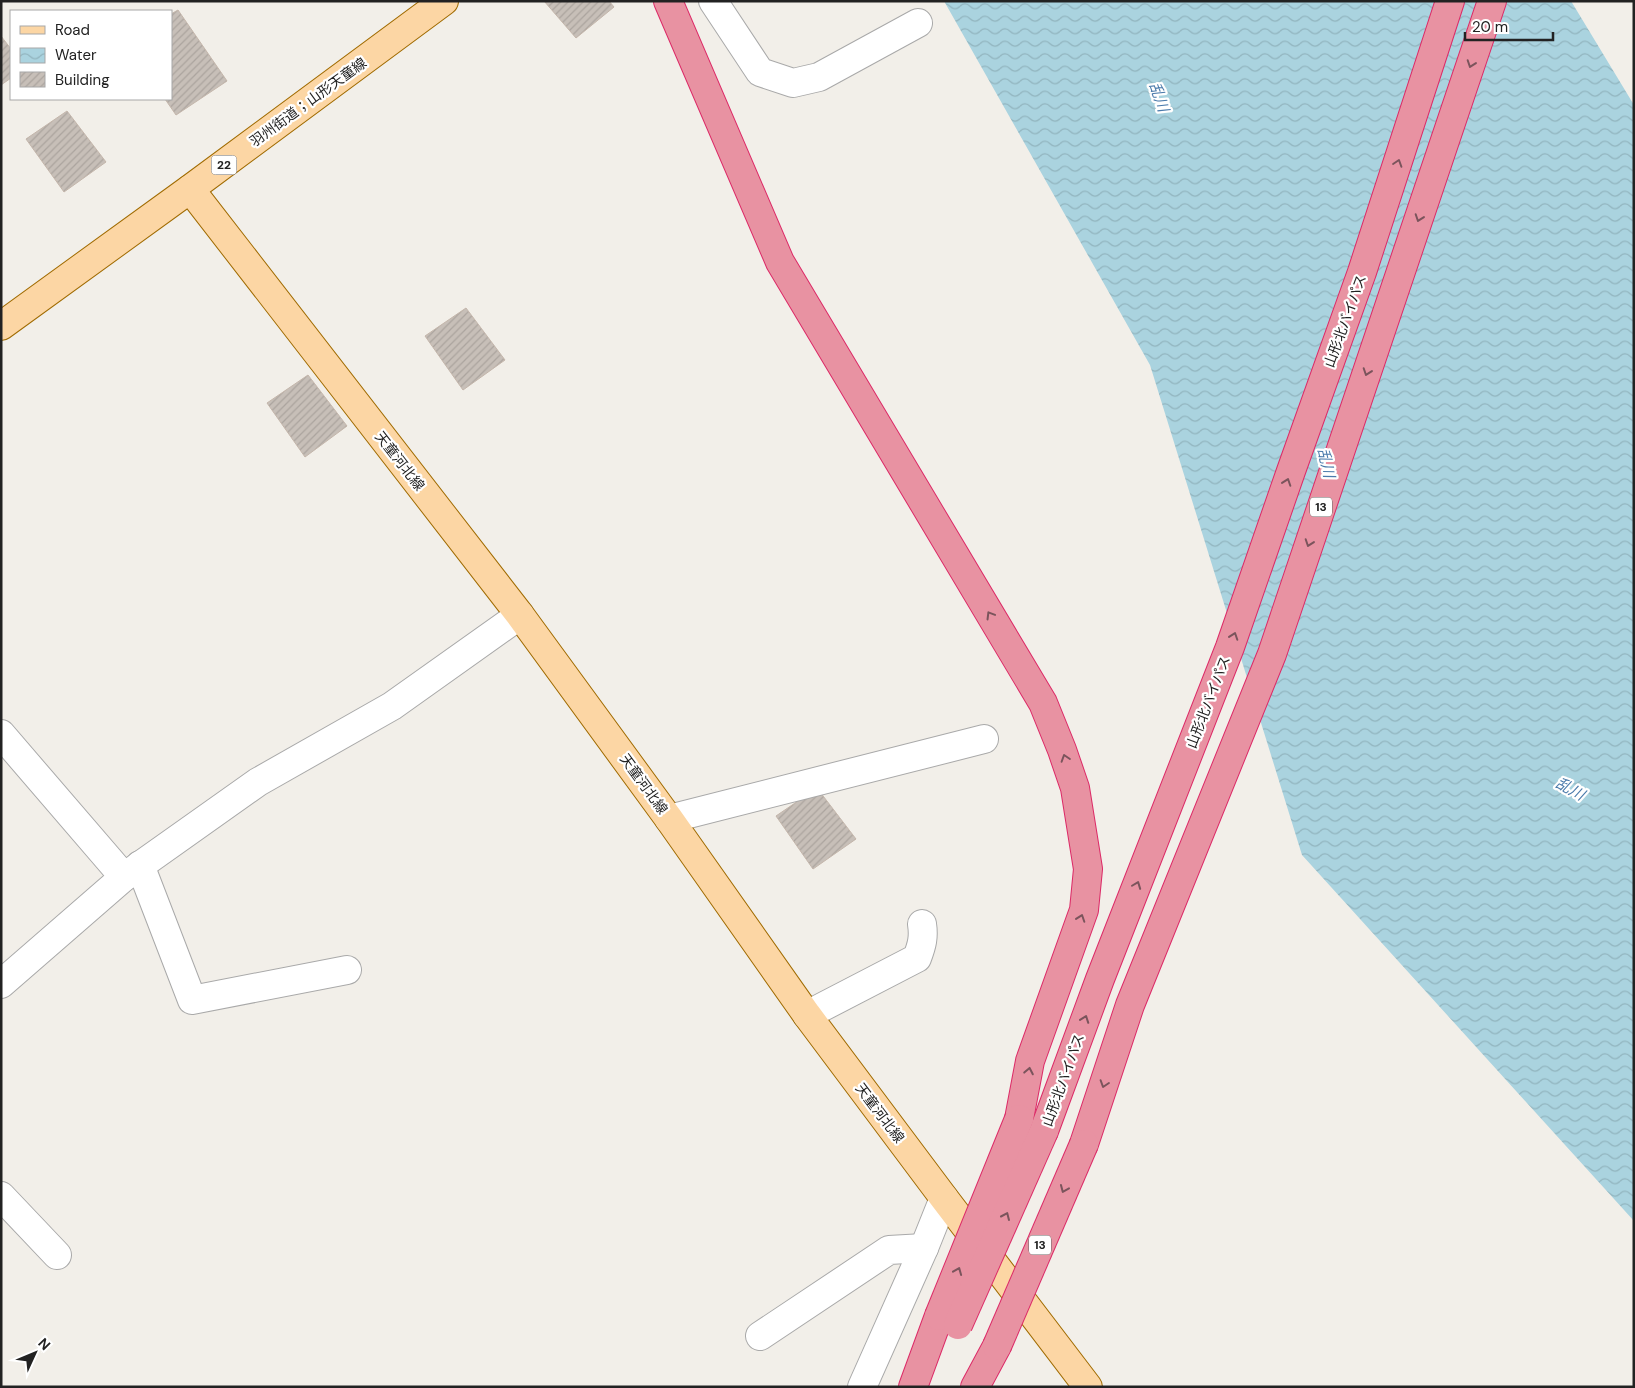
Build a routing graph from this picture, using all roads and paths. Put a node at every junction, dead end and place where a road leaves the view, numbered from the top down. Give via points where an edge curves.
1 (444, 1) edge
2 (668, 1) edge
3 (713, 1) edge
4 (1450, 1) edge
5 (1492, 1) edge
6 (918, 23) dead end
7 (190, 189) junction
8 (1, 326) edge
9 (520, 615) junction
10 (1, 734) edge
11 (984, 739) dead end
12 (669, 819) junction
13 (132, 871) junction
14 (922, 924) dead end
15 (347, 970) dead end
16 (1, 984) edge
17 (807, 1014) junction
18 (1, 1196) edge
19 (944, 1198) junction
20 (924, 1248) junction
21 (57, 1255) dead end
22 (949, 1320) junction
23 (760, 1336) dead end
24 (862, 1387) edge
25 (913, 1387) edge
26 (925, 1387) edge
27 (975, 1387) edge
28 (1088, 1387) edge

1 - 7 main road, 羽州街道；山形天童線 / 22
22 -> 2 highway, bridge via 1019,1119 1030,1061 1084,910 1088,869 1074,788 1043,703 780,262
3 - 6 street via 760,72 793,83 818,77
22 -> 4 highway, 山形北バイパス, bridge via 1044,1131 1230,647 1362,272
5 -> 27 highway, 13, bridge via 1272,654 1130,1005 1084,1144 997,1346
7 - 8 main road, 羽州街道；山形天童線 / 22
7 - 9 main road, 天童河北線
9 - 12 main road, 天童河北線
9 - 13 street via 392,706 258,782
10 - 13 street
11 - 12 street
12 - 17 main road, 天童河北線
13 - 15 street via 192,1000
13 - 16 street
14 - 17 street via 924,935 917,958
17 - 19 main road, 天童河北線
18 - 21 street
19 - 20 street
19 - 28 main road, 天童河北線
20 - 23 street via 889,1250
20 - 24 street
22 - 25 highway
22 - 26 highway, 山形北バイパス

